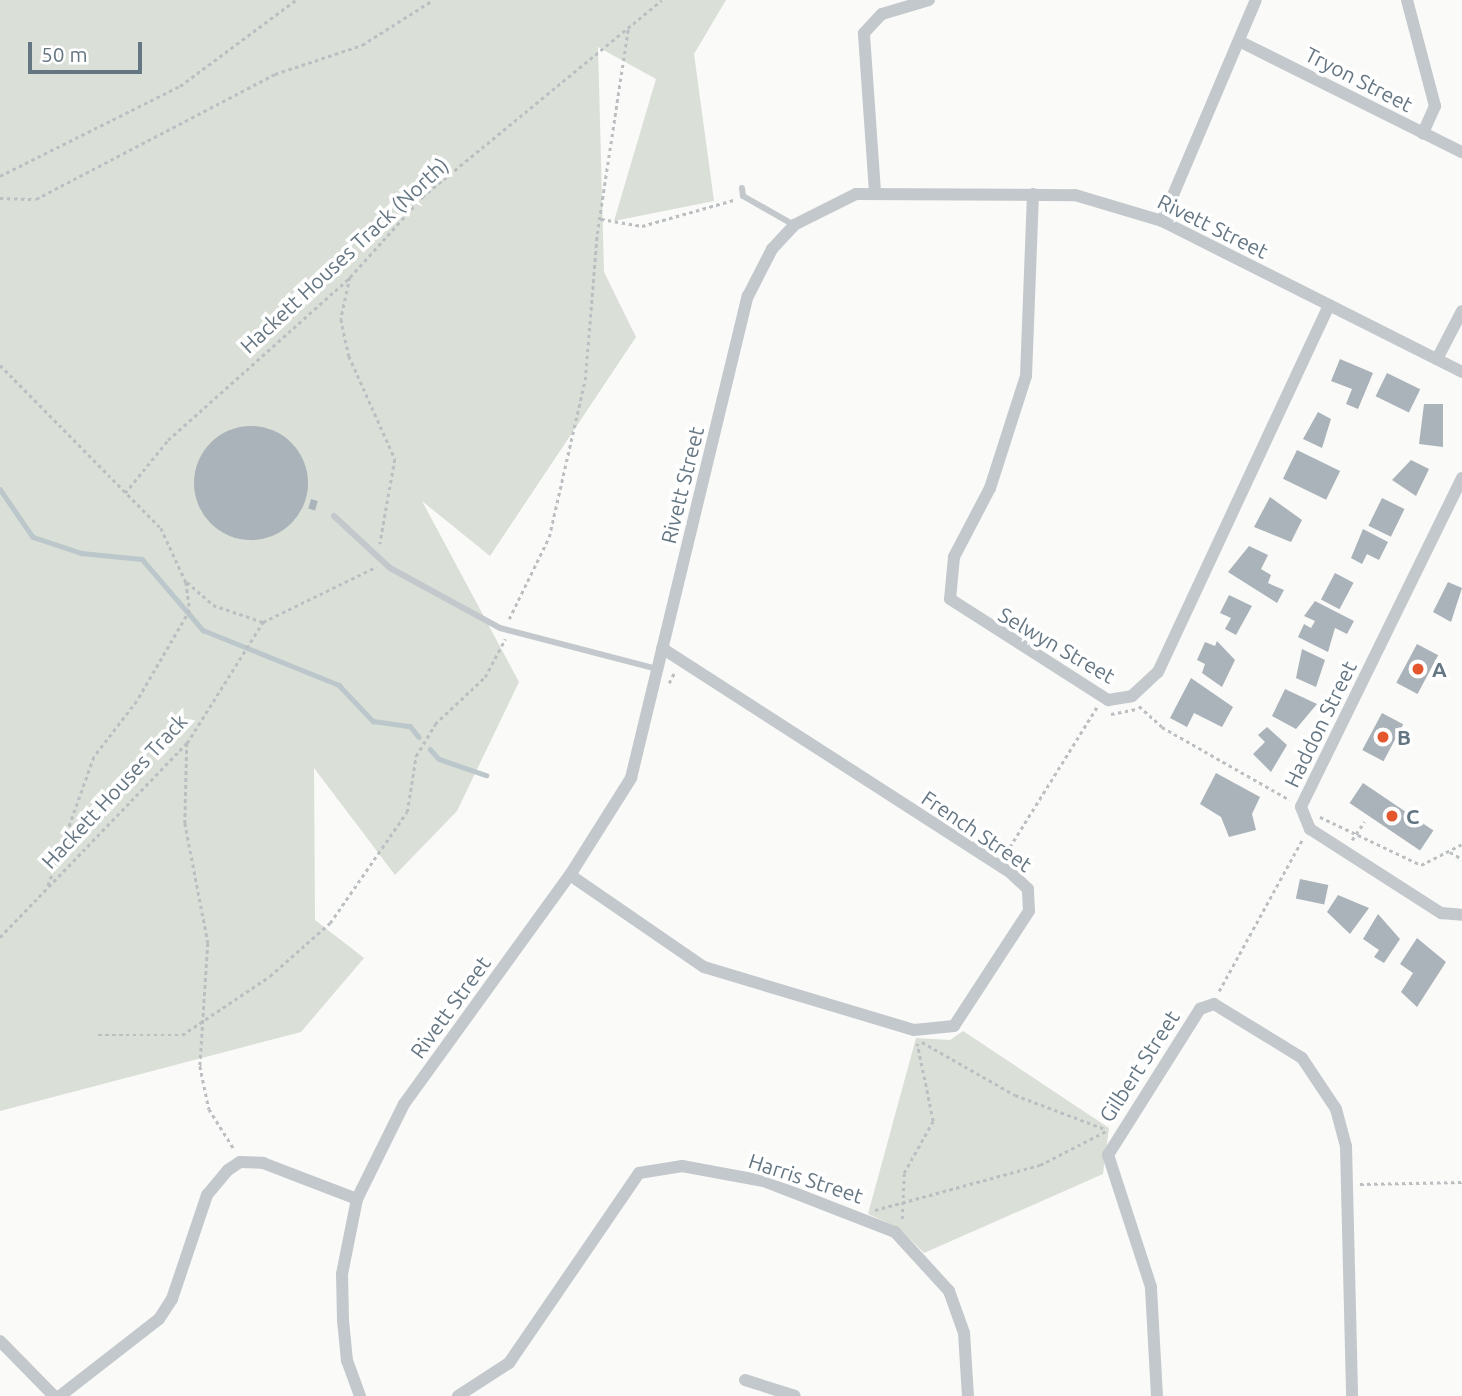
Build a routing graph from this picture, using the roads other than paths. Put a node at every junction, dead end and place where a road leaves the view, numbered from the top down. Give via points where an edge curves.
1 (929, 0) edge
2 (1256, 0) edge
3 (1407, 0) edge
4 (1239, 41) junction
5 (1423, 133) junction
6 (1462, 152) edge
7 (742, 188) dead end
8 (875, 192) junction
9 (1033, 194) junction
10 (1162, 221) junction
11 (794, 225) junction
12 (1329, 305) junction
13 (1462, 311) edge
14 (1437, 359) junction
15 (1462, 372) edge
16 (1462, 478) edge
17 (334, 516) dead end
18 (662, 648) junction
19 (657, 669) junction
20 (570, 875) junction
21 (1462, 915) edge
22 (357, 1199) junction
23 (0, 1341) edge
24 (745, 1380) dead end
25 (54, 1396) edge
26 (60, 1396) edge
27 (360, 1396) edge
28 (458, 1396) edge
29 (795, 1396) edge
30 (968, 1396) edge
31 (1157, 1396) edge
32 (1352, 1396) edge

1 - 8 street via 882,13 864,33
2 - 4 street
3 - 5 street via 1435,106
4 - 5 street, Tryon Street
4 - 10 street
5 - 6 street, Tryon Street
7 - 11 lane via 743,196
8 - 9 street, Rivett Street
8 - 11 street, Rivett Street via 833,201
9 - 10 street, Rivett Street via 1075,195
9 - 12 street, Selwyn Street via 1026,376 990,488 954,557 950,599 1108,700 1132,696 1158,672
10 - 12 street, Rivett Street
11 - 18 street, Rivett Street via 765,259 748,296
12 - 14 street, Rivett Street
13 - 14 street
14 - 15 street, Rivett Street
16 - 21 street, Haddon Street via 1301,807 1310,829 1441,913
17 - 19 lane via 390,568 500,628
18 - 19 street, Rivett Street
18 - 20 street, French Street via 999,865 1028,889 1029,911 954,1026 930,1031 704,967
19 - 20 street, Rivett Street via 631,778
20 - 22 street, Rivett Street via 404,1104
22 - 26 street via 263,1163 240,1162 207,1195 172,1299 159,1319
22 - 27 street, Rivett Street via 344,1263 343,1320 347,1361
23 - 25 street
24 - 29 street
28 - 30 street, Harris Street via 509,1363 639,1173 682,1166 764,1181 858,1214 901,1237 949,1291 964,1333
31 - 32 street, Gilbert Street via 1151,1287 1108,1156 1112,1130 1200,1009 1211,1005 1223,1006 1302,1058 1325,1084 1346,1146

